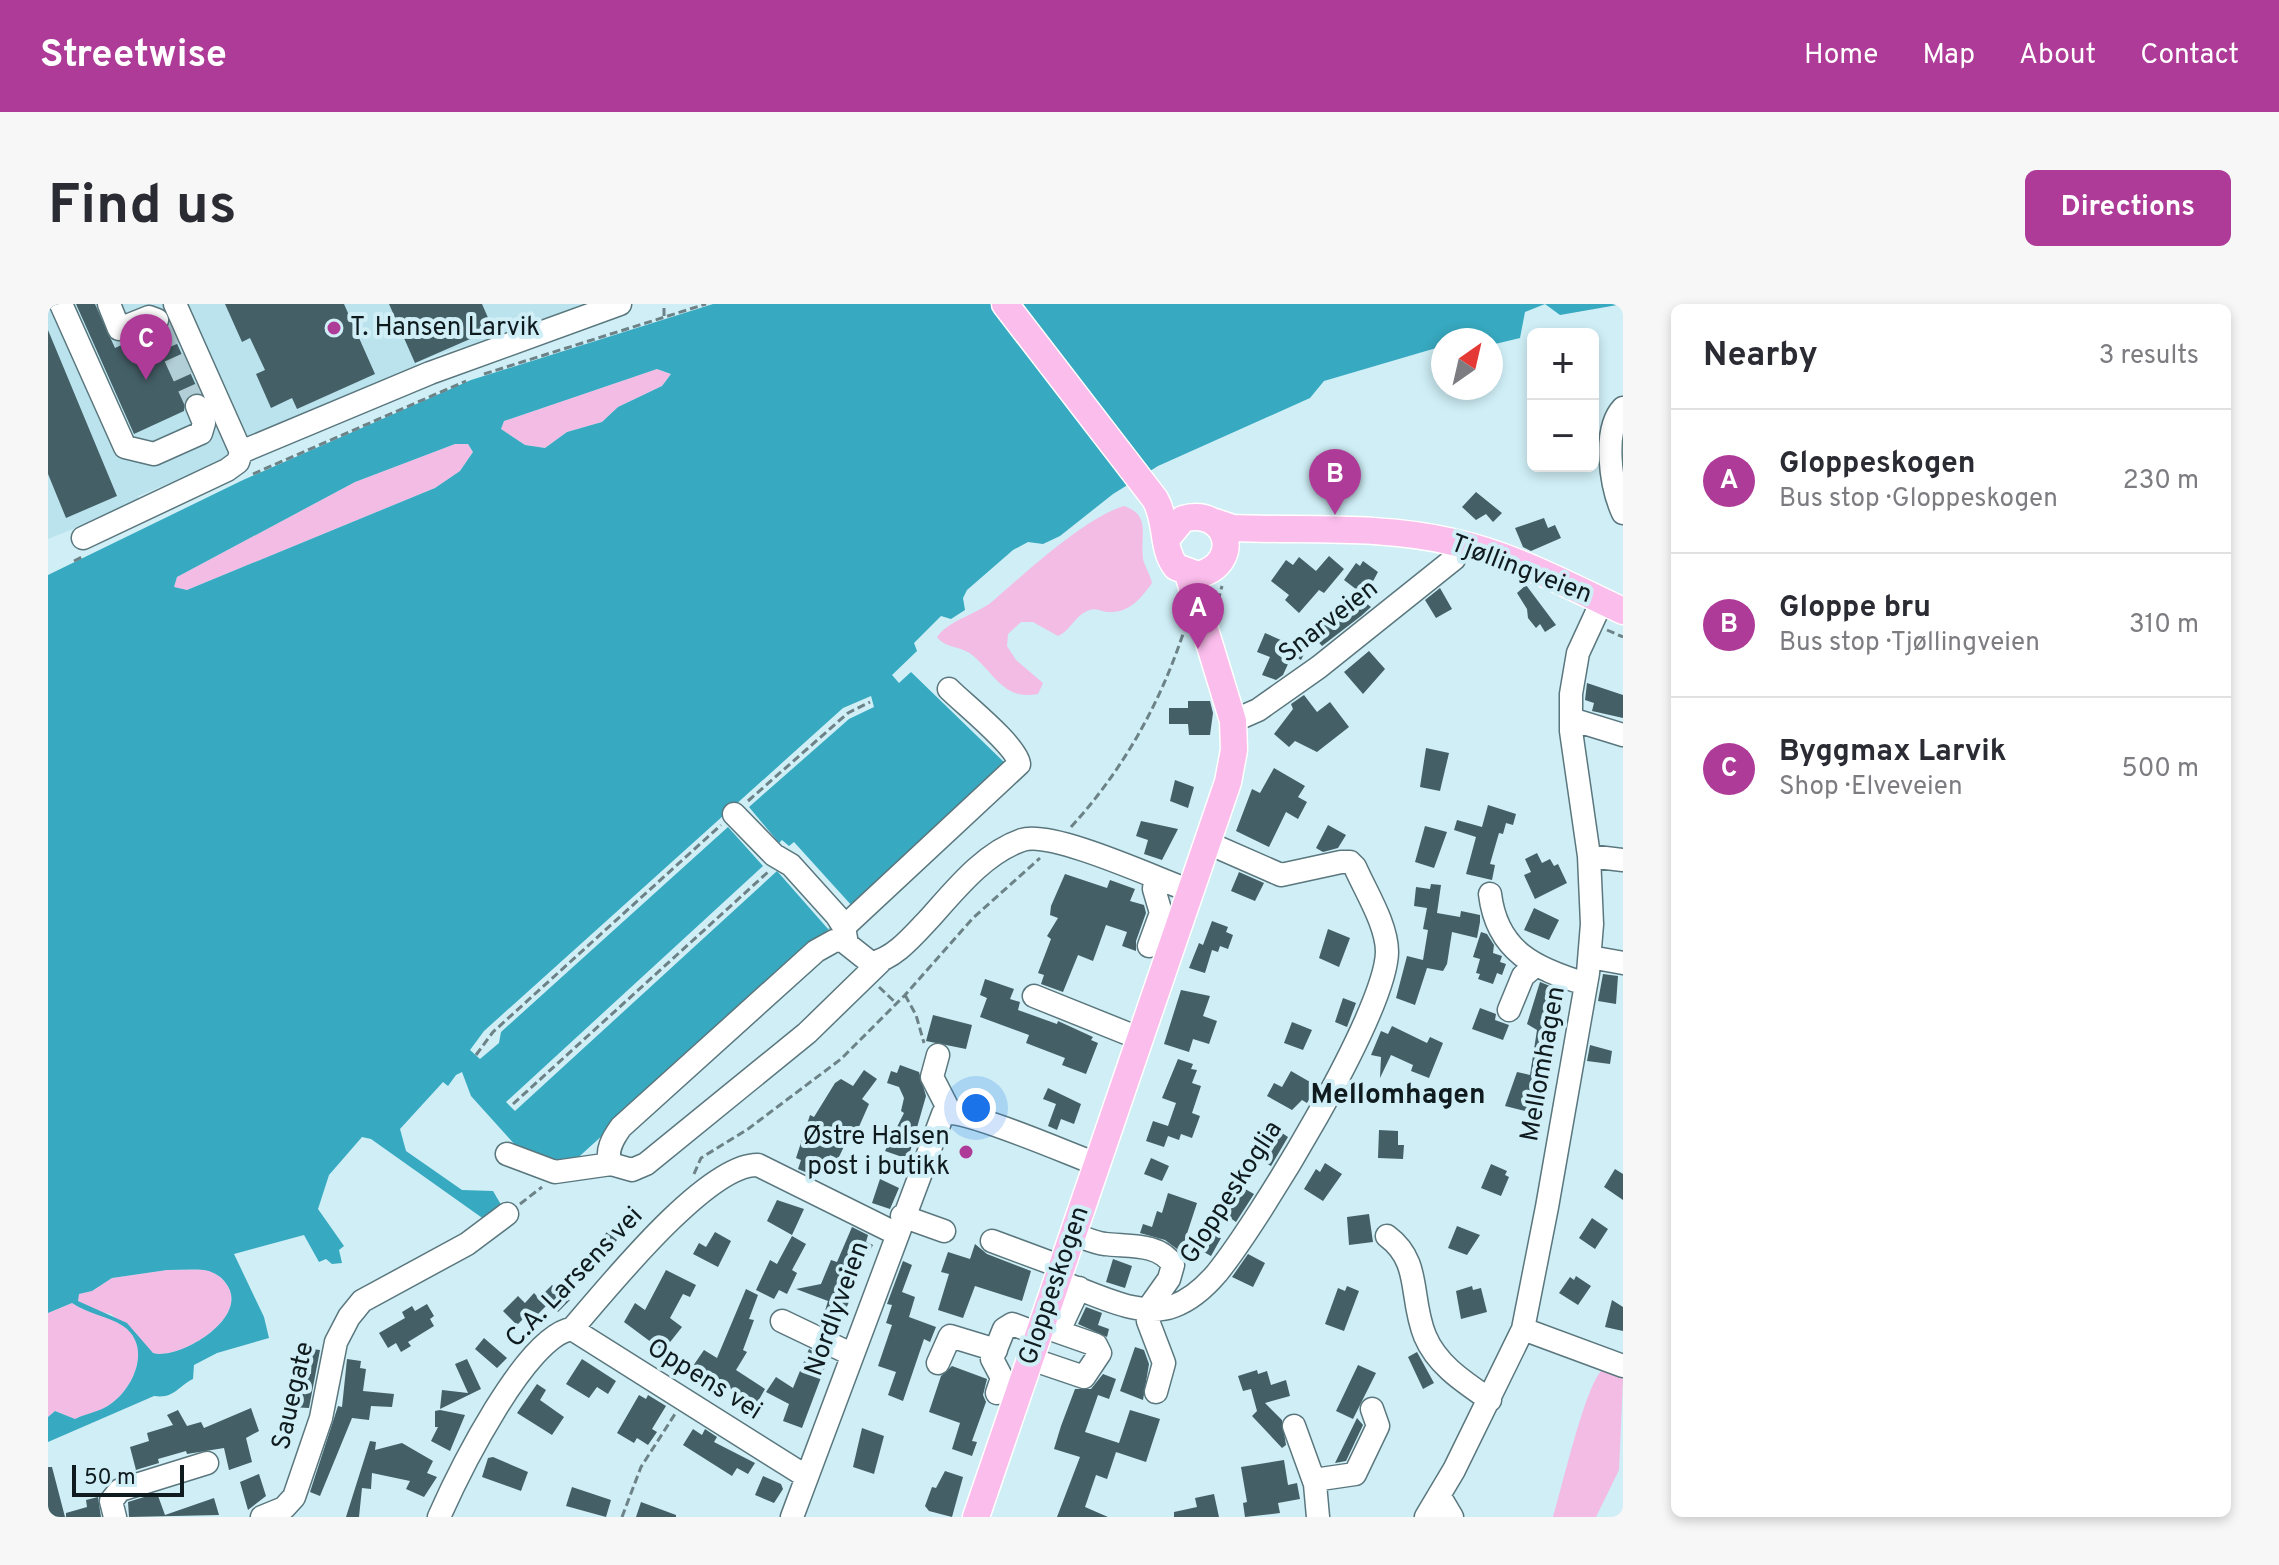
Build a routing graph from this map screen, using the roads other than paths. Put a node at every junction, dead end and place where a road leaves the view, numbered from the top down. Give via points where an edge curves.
1 (61, 304) edge
2 (109, 304) edge
3 (175, 304) edge
4 (620, 304) edge
5 (1005, 304) edge
6 (155, 317) edge
7 (197, 406) tunnel mouth
8 (1623, 408) edge
9 (241, 452) junction
10 (1165, 502) junction
11 (1623, 513) edge
12 (1206, 519) junction
13 (1274, 529) junction
14 (1168, 537) junction
15 (84, 547) road end
16 (1454, 559) dead end
17 (1223, 566) junction
18 (1188, 574) junction
19 (1613, 606) edge
20 (1211, 643) junction
21 (949, 689) dead end
22 (1571, 719) junction
23 (1233, 721) junction
24 (1623, 735) edge
25 (734, 814) road end
26 (1208, 843) junction
27 (1589, 856) junction
28 (1623, 860) edge
29 (1155, 878) junction
30 (1191, 891) junction
31 (1490, 894) dead end
32 (845, 934) junction
33 (1149, 946) dead end
34 (1590, 957) junction
35 (1623, 963) edge
36 (1535, 966) junction
37 (874, 968) junction
38 (1586, 984) junction
39 (1034, 996) dead end
40 (1509, 1010) dead end
41 (1141, 1039) junction
42 (931, 1051) road end
43 (944, 1117) junction
44 (507, 1154) dead end
45 (611, 1164) junction
46 (1097, 1164) junction
47 (507, 1214) road end
48 (899, 1225) junction
49 (944, 1231) dead end
50 (1073, 1234) junction
51 (1387, 1236) dead end
52 (992, 1241) dead end
53 (1066, 1279) junction
54 (1147, 1310) junction
55 (782, 1321) dead end
56 (572, 1329) junction
57 (1523, 1329) junction
58 (1039, 1334) junction
59 (996, 1350) junction
60 (851, 1354) junction
61 (938, 1363) dead end
62 (1623, 1366) edge
63 (1156, 1392) dead end
64 (997, 1393) dead end
65 (1490, 1400) junction
66 (1372, 1409) dead end
67 (1294, 1426) dead end
68 (207, 1463) dead end
69 (807, 1477) junction
70 (1314, 1480) junction
71 (1439, 1495) junction
72 (115, 1517) edge
73 (262, 1517) edge
74 (439, 1517) edge
75 (792, 1517) edge
76 (976, 1517) edge
77 (1318, 1517) edge
78 (1426, 1517) edge
79 (1452, 1517) edge

1 - 7 street via 125,447 154,454 201,433 204,423
2 - 6 street via 119,329
3 - 9 street
4 - 9 street via 430,373
5 - 10 main road, Tjøllingveien via 1125,460
8 - 11 street via 1609,437
9 - 15 street via 227,470
10 - 12 main road, Tjøllingveien
10 - 14 main road
12 - 13 main road, Tjøllingveien via 1233,528
12 - 14 main road via 1183,519
12 - 17 main road via 1225,540
13 - 17 main road
13 - 19 main road, Tjøllingveien via 1374,531 1453,542 1515,562
14 - 18 main road via 1171,561
16 - 23 street, Snarveien via 1319,667
17 - 18 main road
17 - 20 main road, Gloppeskogen via 1210,601
18 - 20 main road, Gloppeskogen via 1201,626
19 - 22 street, Mellomhagen via 1578,653
20 - 23 main road, Gloppeskogen
21 - 32 street via 1008,746 1019,764
22 - 24 street
22 - 27 street, Mellomhagen
23 - 26 main road, Gloppeskogen via 1228,782
25 - 32 street via 780,852
26 - 30 main road, Gloppeskogen
26 - 54 street, Gloppeskoglia via 1281,875 1350,862 1384,936 1386,964 1366,1021 1330,1089 1268,1198 1217,1273 1174,1306
27 - 28 street
27 - 34 street, Mellomhagen
29 - 30 street
29 - 33 street via 1161,913
29 - 37 street via 1059,841 1025,839 981,865
30 - 41 main road, Gloppeskogen
31 - 36 street via 1501,930
32 - 37 street
32 - 45 street via 816,951 621,1127 607,1157
34 - 35 street
34 - 38 street, Mellomhagen
36 - 38 street
36 - 40 street via 1523,976
37 - 45 street via 807,1033 660,1154 632,1170
38 - 57 street, Mellomhagen
39 - 41 street
41 - 46 main road, Gloppeskogen
42 - 43 street via 932,1077
43 - 46 street
43 - 48 street, Nordlyveien
44 - 45 street via 555,1172
46 - 50 main road, Gloppeskogen
47 - 73 street, Sauegate via 467,1244 362,1301 349,1317 336,1342 321,1418 294,1497 284,1508
48 - 49 street
48 - 56 street, C.A. Larsens vei via 758,1165 747,1165 699,1195
48 - 60 street, Nordlyveien
50 - 53 main road, Gloppeskogen
50 - 54 street via 1103,1244 1133,1244 1169,1259 1173,1272
51 - 65 street via 1409,1260 1418,1316 1435,1354
52 - 53 street
53 - 54 street
53 - 58 main road, Gloppeskogen
54 - 63 street via 1164,1363
55 - 60 street
56 - 69 street, Oppens vei
56 - 74 street, C.A. Larsens vei via 557,1331 544,1343 511,1386
57 - 62 street
57 - 65 street, Mellomhagen
58 - 59 street via 1007,1325
58 - 76 main road, Gloppeskogen
59 - 61 street via 950,1336
59 - 64 street via 992,1359 1002,1378
60 - 69 street, Nordlyveien
65 - 71 street, Mellomhagen
66 - 70 street via 1378,1426 1355,1474
67 - 70 street
68 - 72 street via 120,1490 111,1501
69 - 75 street, Nordlyveien
70 - 77 street
71 - 78 street, Mellomhagen
71 - 79 street

